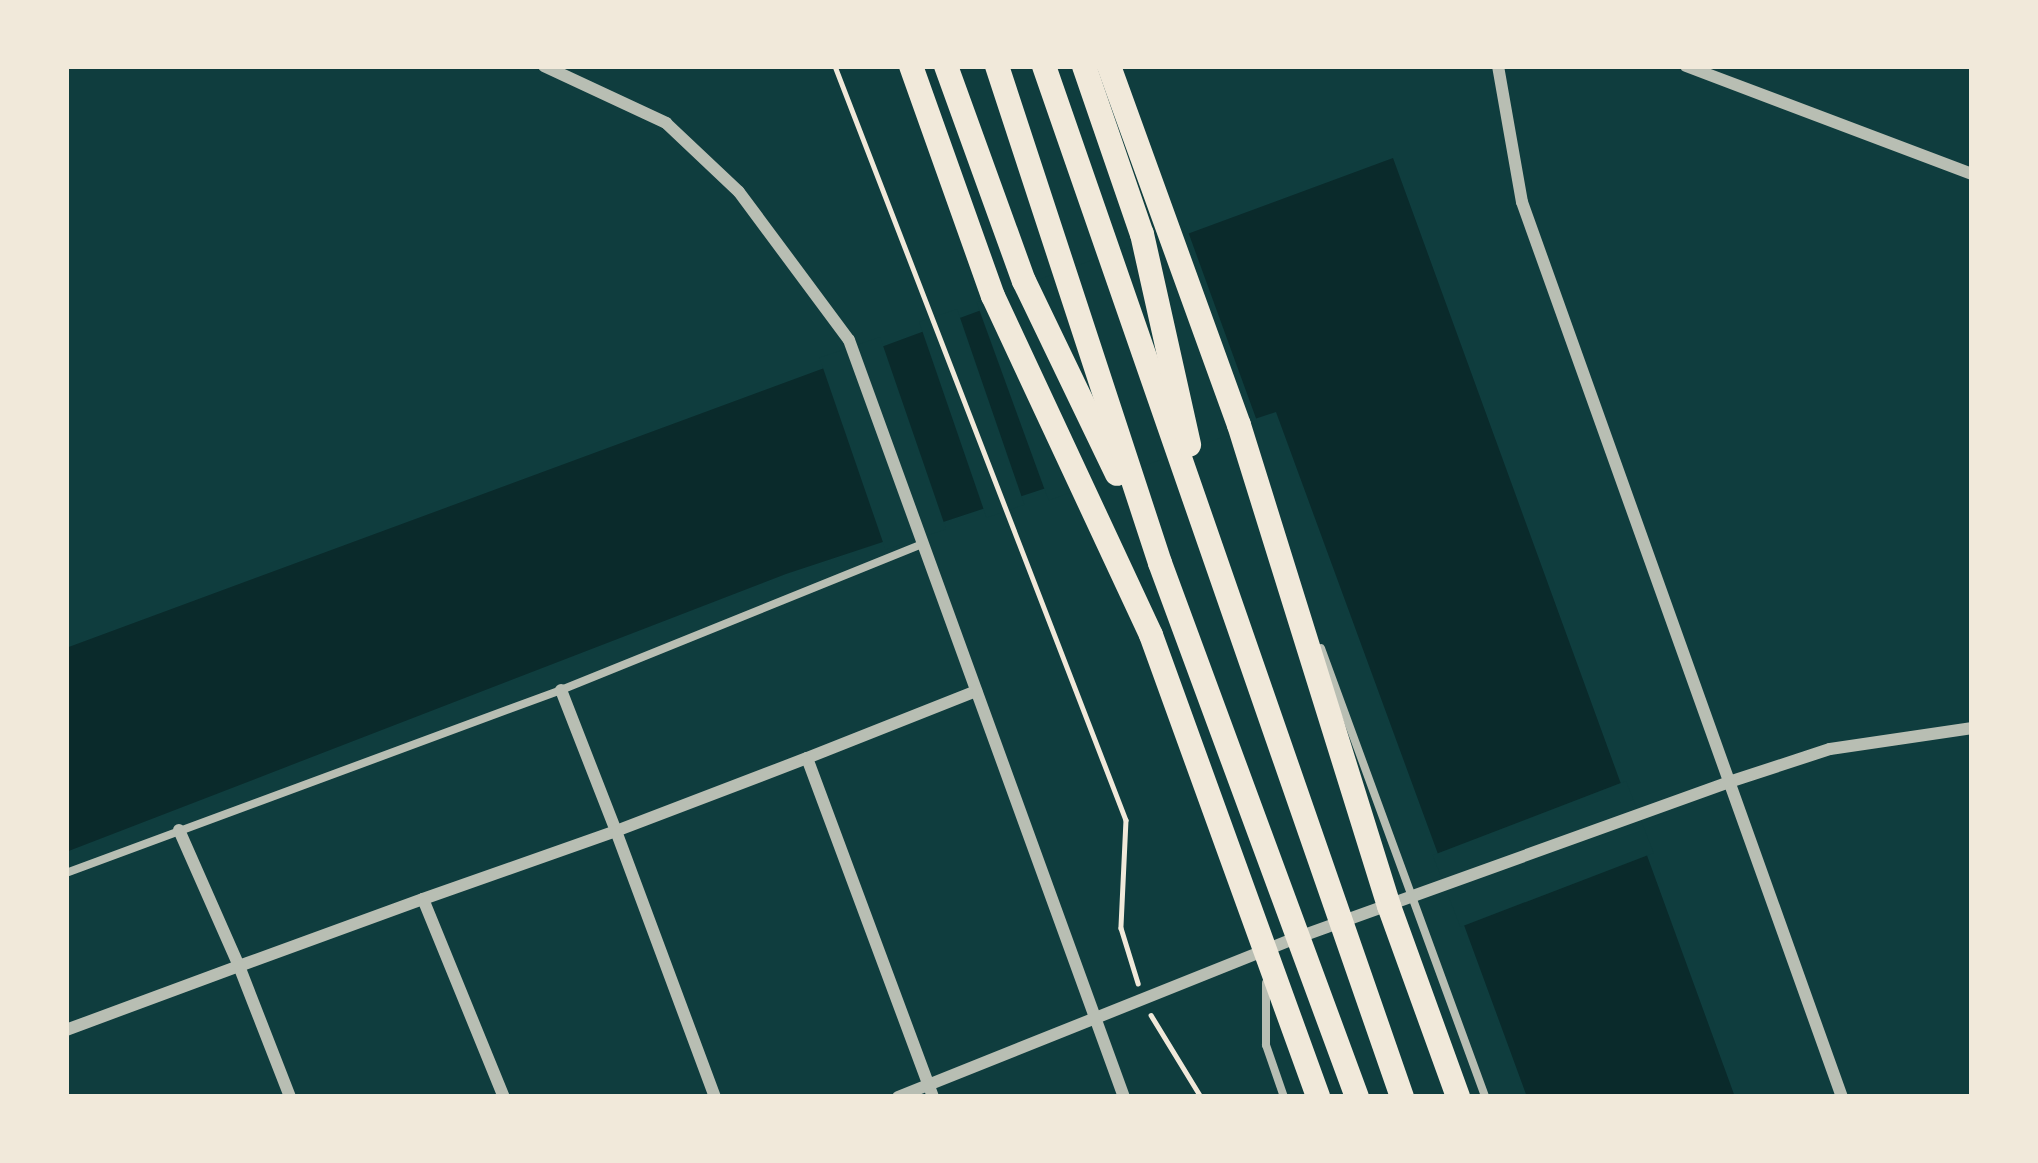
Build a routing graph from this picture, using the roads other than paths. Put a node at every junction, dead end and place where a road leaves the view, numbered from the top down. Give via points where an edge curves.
1 (544, 66) edge
2 (911, 66) edge
3 (946, 66) edge
4 (997, 66) edge
5 (1044, 66) edge
6 (1084, 66) edge
7 (1108, 66) edge
8 (1498, 66) edge
9 (1686, 66) edge
10 (1972, 174) edge
11 (1154, 231) junction
12 (1182, 445) junction
13 (1121, 466) junction
14 (924, 544) junction
15 (561, 690) junction
16 (976, 691) junction
17 (1972, 728) edge
18 (807, 758) junction
19 (1729, 782) junction
20 (179, 830) junction
21 (616, 831) junction
22 (66, 873) edge
23 (423, 899) junction
24 (1401, 902) junction
25 (1339, 923) junction
26 (1299, 937) junction
27 (1266, 952) junction
28 (238, 966) junction
29 (1096, 1022) junction
30 (66, 1030) edge
31 (931, 1091) edge
32 (290, 1097) edge
33 (503, 1097) edge
34 (715, 1097) edge
35 (898, 1097) edge
36 (1124, 1097) edge
37 (1285, 1097) edge
38 (1318, 1097) edge
39 (1357, 1097) edge
40 (1402, 1097) edge
41 (1458, 1097) edge
42 (1485, 1097) edge
43 (1842, 1097) edge

1 - 14 street via 666,124 740,192 849,340
2 - 27 main road via 993,296 1151,635
3 - 13 main road via 1024,281
4 - 13 main road
5 - 12 main road
6 - 11 main road
7 - 11 main road
8 - 19 street via 1522,202
9 - 10 street
11 - 12 main road
11 - 24 main road via 1239,425
12 - 25 main road
13 - 26 main road
14 - 15 lane
14 - 16 street
15 - 20 lane
15 - 21 street
16 - 18 street
16 - 29 street
17 - 19 street via 1830,749
18 - 21 street
18 - 31 street
19 - 24 street
19 - 43 street
20 - 22 lane
20 - 28 street
21 - 23 street
21 - 34 street
23 - 28 street
23 - 33 street
24 - 25 street
24 - 41 main road
24 - 42 lane
25 - 26 street
25 - 40 main road
26 - 27 street
26 - 39 main road
27 - 29 street
27 - 37 lane via 1266,1046
27 - 38 main road
28 - 30 street
28 - 32 street
29 - 31 street
29 - 36 street
31 - 35 street

